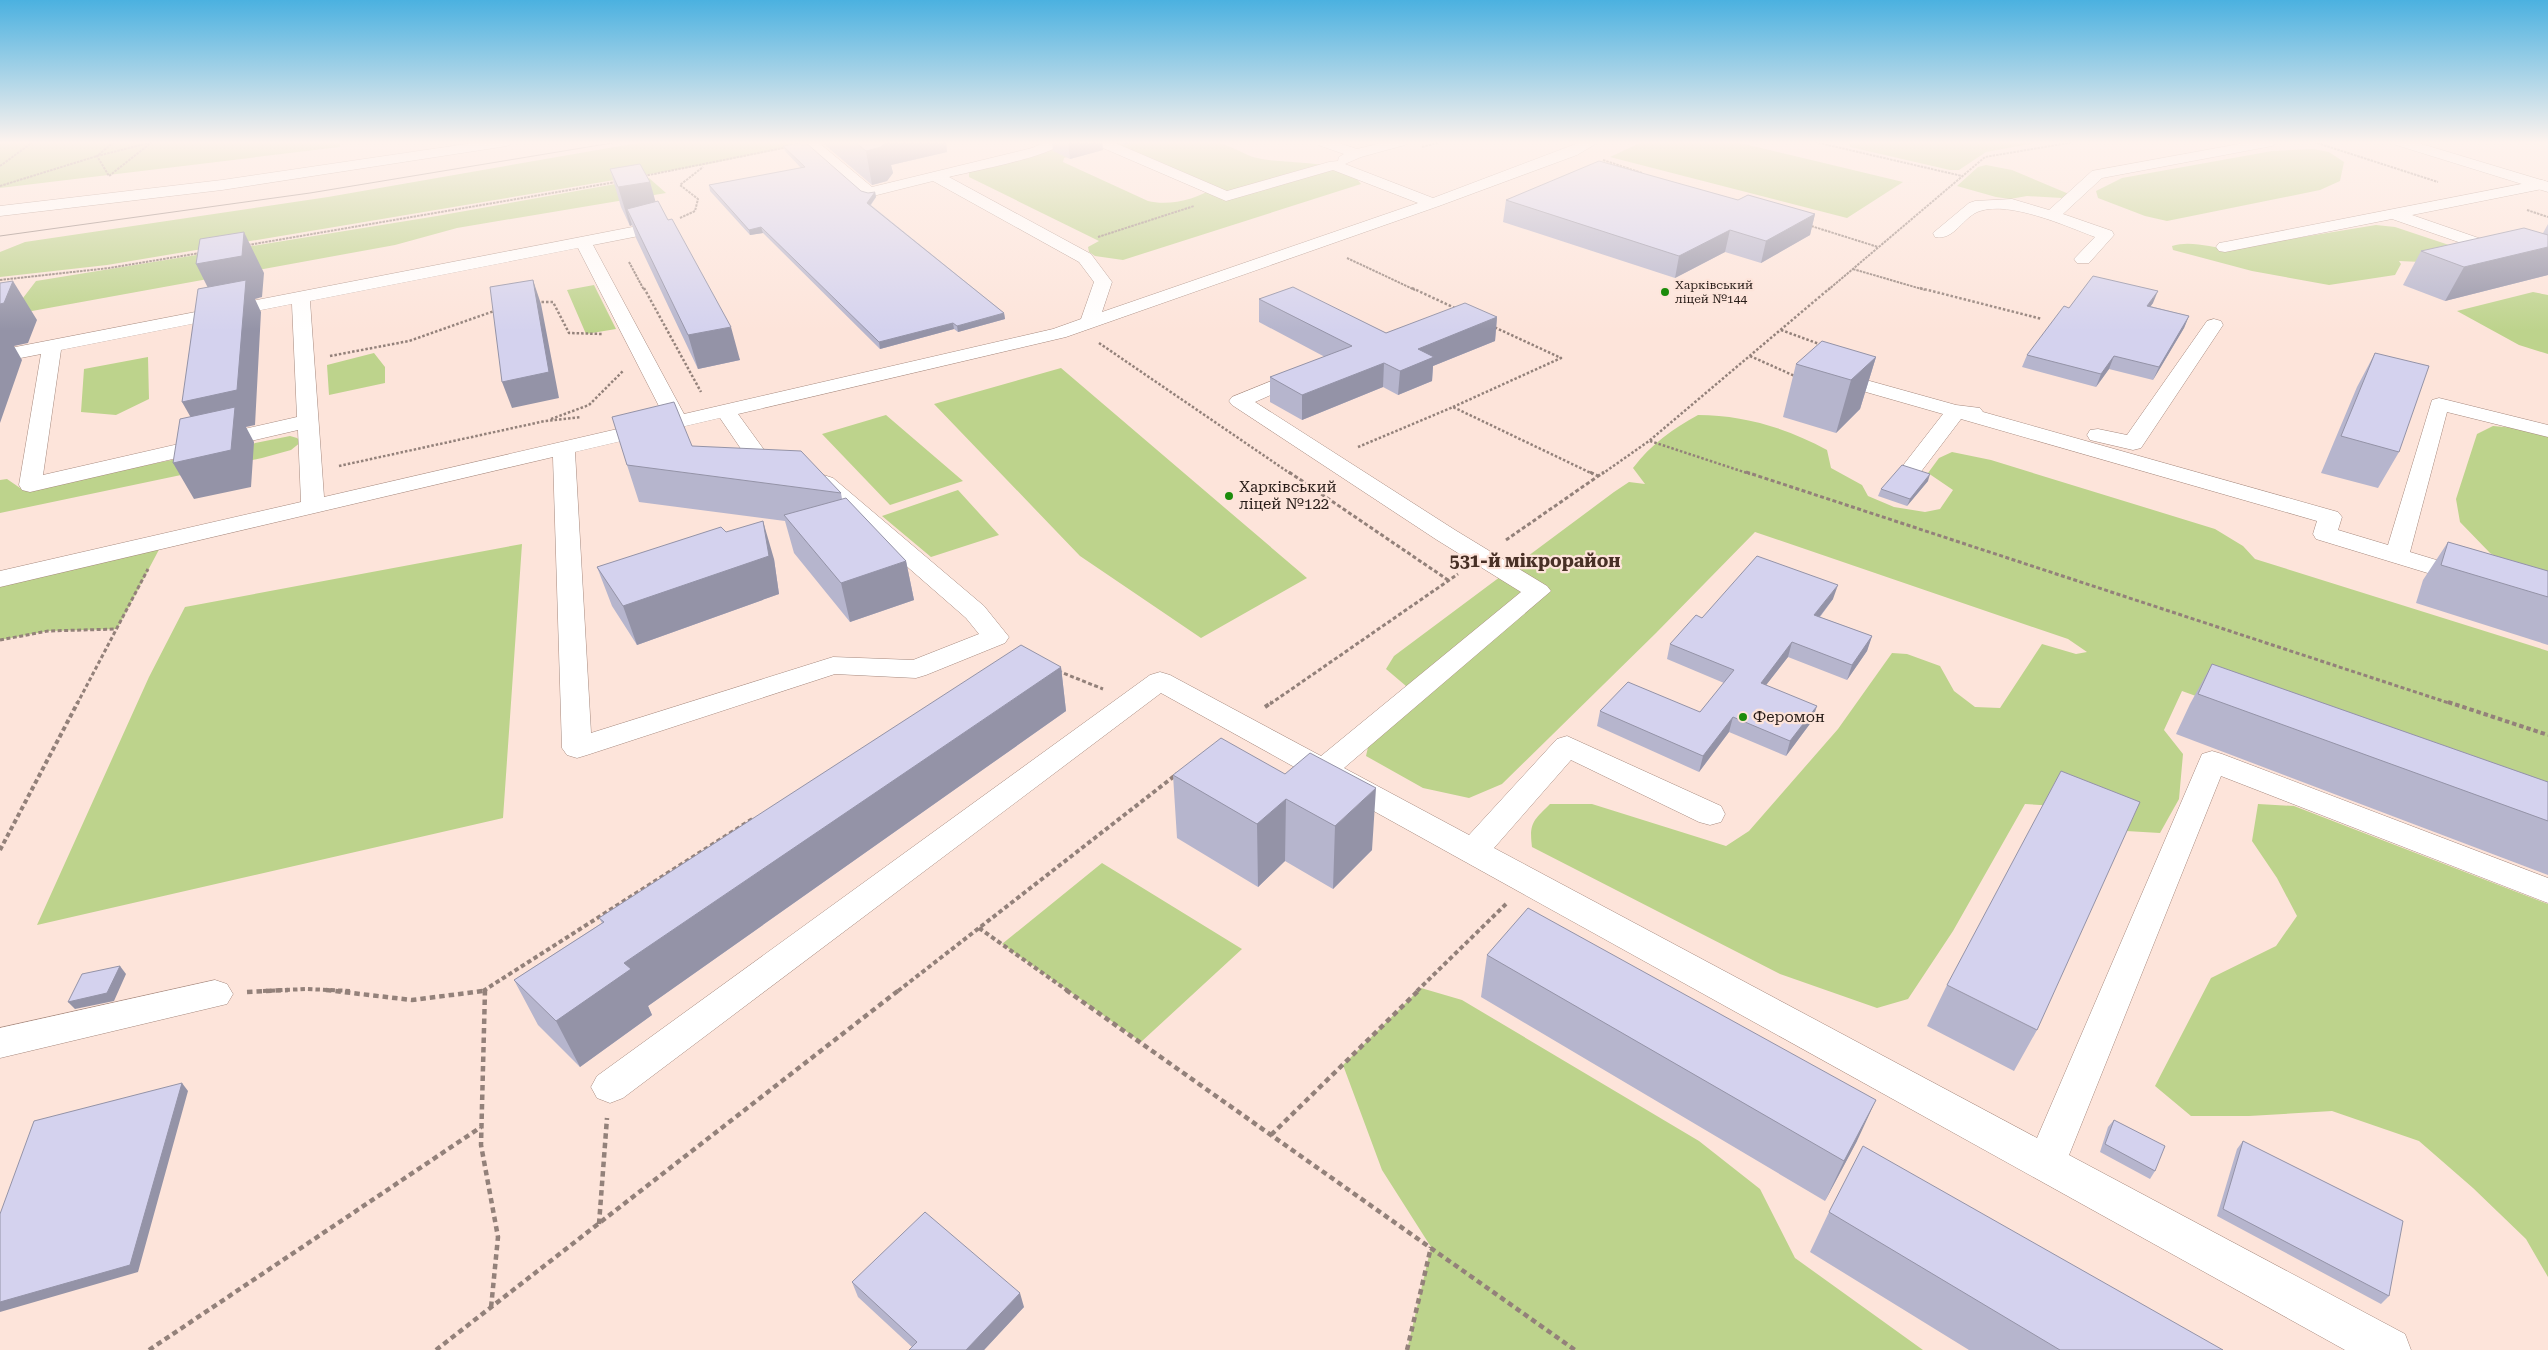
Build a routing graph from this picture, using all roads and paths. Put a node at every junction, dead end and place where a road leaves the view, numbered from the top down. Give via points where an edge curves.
1 (51, 205) edge
2 (480, 205) edge
3 (696, 205) edge
4 (988, 205) edge
5 (1198, 205) edge
6 (1427, 205) edge
7 (1928, 205) edge
8 (1994, 205) edge
9 (2015, 205) edge
10 (2064, 205) edge
11 (2442, 205) edge
12 (2511, 205) edge
13 (0, 211) edge
14 (2392, 214) junction
15 (2052, 216) junction
16 (2548, 217) edge
17 (1808, 225) edge
18 (658, 226) joint
19 (1942, 233) dead end
20 (583, 242) junction
21 (246, 246) dead end
22 (1065, 247) junction
23 (1878, 247) junction
24 (2225, 247) dead end
25 (207, 252) edge
26 (1339, 254) dead end
27 (2083, 259) dead end
28 (2548, 268) edge
29 (1852, 269) junction
30 (0, 280) edge
31 (301, 297) junction
32 (529, 304) edge
33 (500, 309) edge
34 (1463, 312) edge
35 (2042, 318) dead end
36 (1490, 324) dead end
37 (1082, 325) junction
38 (2214, 325) dead end
39 (630, 331) junction
40 (52, 346) junction
41 (642, 353) junction
42 (0, 356) edge
43 (1750, 356) junction
44 (304, 361) junction
45 (1798, 378) dead end
46 (1284, 382) edge
47 (1859, 384) edge
48 (1453, 407) junction
49 (1956, 411) junction
50 (726, 412) junction
51 (307, 421) junction
52 (678, 422) junction
53 (2548, 431) edge
54 (1649, 441) junction
55 (564, 448) junction
56 (1330, 459) junction
57 (1912, 468) edge
58 (312, 472) junction
59 (1599, 476) junction
60 (313, 506) junction
61 (163, 542) junction
62 (2397, 556) junction
63 (1482, 557) junction
64 (0, 579) edge
65 (1448, 580) junction
66 (2491, 584) edge
67 (116, 629) junction
68 (0, 640) edge
69 (1050, 668) edge
70 (1134, 701) junction
71 (1240, 724) junction
72 (2548, 735) edge
73 (1324, 770) junction
74 (1179, 772) edge
75 (1710, 814) dead end
76 (757, 816) edge
77 (0, 850) edge
78 (1473, 851) junction
79 (1529, 882) junction
80 (2548, 891) edge
81 (979, 928) junction
82 (483, 991) junction
83 (215, 994) joint
84 (0, 1043) edge
85 (610, 1087) joint
86 (481, 1127) junction
87 (1271, 1135) junction
88 (2046, 1164) junction
89 (598, 1224) junction
90 (1431, 1247) junction
91 (491, 1308) junction
92 (150, 1350) edge
93 (436, 1350) edge
94 (1407, 1350) edge
95 (1576, 1350) edge
96 (2389, 1350) edge

1 - 13 main road
2 - 21 path
3 - 18 path via 695,211
4 - 22 main road
5 - 22 path
6 - 37 main road
7 - 23 path
8 - 19 main road via 1975,206
9 - 15 main road
10 - 15 main road
11 - 14 main road
12 - 16 path
14 - 24 main road
14 - 28 main road
15 - 27 main road via 2106,235
17 - 23 path
18 - 20 main road
20 - 31 main road
20 - 39 main road
22 - 37 main road via 1085,258 1102,282
23 - 29 path
25 - 30 path via 109,268
26 - 34 path
29 - 35 path
29 - 43 path
31 - 40 main road
31 - 44 main road
32 - 39 path via 553,302 569,333 594,335
33 - 44 path via 409,340
36 - 48 path via 1561,358
37 - 50 main road
37 - 65 path
38 - 49 main road via 2133,443 2026,417
39 - 41 main road
40 - 42 main road
40 - 51 main road via 30,485
41 - 52 main road
41 - 58 path via 589,405 563,415
43 - 45 path
43 - 54 path
44 - 51 main road
46 - 56 main road via 1239,401
47 - 49 main road
48 - 56 path
48 - 59 path
49 - 57 main road
49 - 62 main road via 2330,517 2325,534
50 - 52 main road
50 - 55 main road via 762,463 825,483 975,612 996,637 916,669 833,665 577,748
51 - 58 main road
52 - 55 main road
53 - 62 main road via 2439,404
54 - 59 path
54 - 72 path
55 - 60 main road
56 - 63 main road
58 - 60 main road
59 - 63 path
60 - 61 main road
61 - 64 main road
61 - 67 path
62 - 66 main road
63 - 65 path
63 - 73 main road via 1538,591
65 - 71 path
67 - 68 path via 48,631
67 - 77 path
69 - 70 path
70 - 71 main road via 1160,681
70 - 85 main road
71 - 73 main road
73 - 78 main road
74 - 81 path
75 - 78 main road via 1567,746
76 - 82 path
78 - 79 main road
79 - 87 path
79 - 88 main road
80 - 88 main road via 2212,761
81 - 87 path
81 - 89 path
82 - 83 path via 412,1000 350,991 306,989
82 - 86 path
83 - 84 main road
85 - 89 path
86 - 91 path via 481,1145 498,1237
86 - 92 path
87 - 90 path
88 - 96 main road
89 - 91 path
90 - 94 path
90 - 95 path
91 - 93 path

